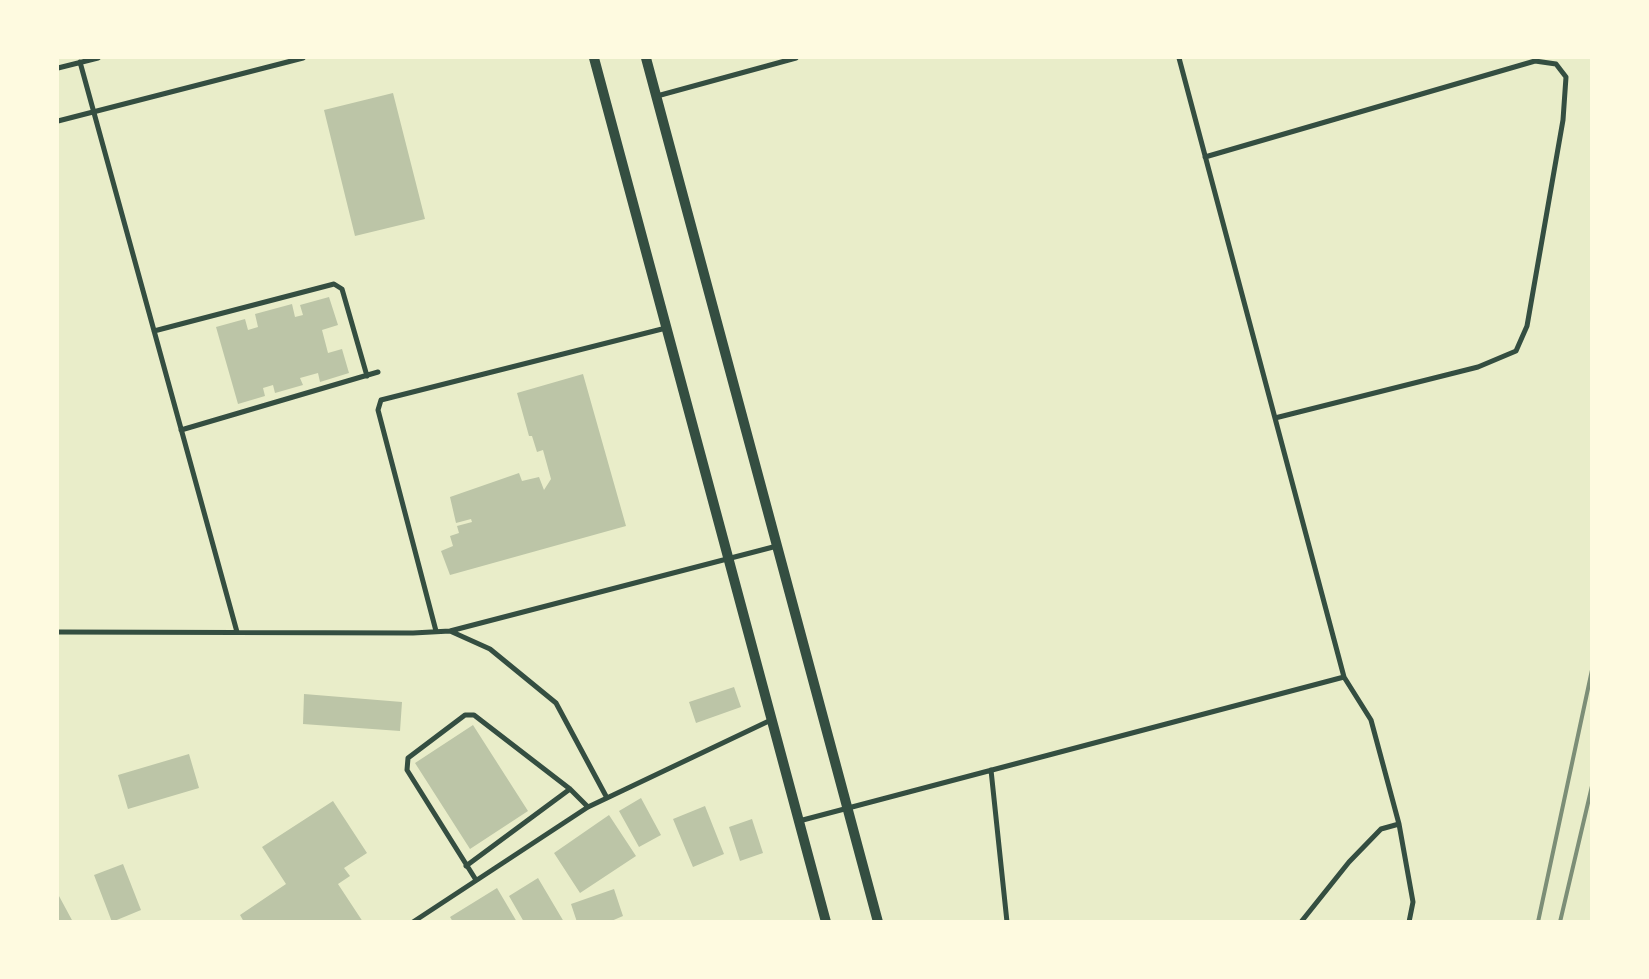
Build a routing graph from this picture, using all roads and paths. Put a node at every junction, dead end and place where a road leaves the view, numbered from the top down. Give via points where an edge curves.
1 (98, 58) edge
2 (303, 58) edge
3 (594, 58) edge
4 (646, 58) edge
5 (796, 58) edge
6 (1179, 58) edge
7 (80, 62) junction
8 (58, 68) edge
9 (657, 96) junction
10 (93, 112) junction
11 (58, 121) edge
12 (1205, 156) junction
13 (666, 328) junction
14 (154, 331) junction
15 (378, 372) dead end
16 (367, 376) junction
17 (1275, 418) junction
18 (181, 430) junction
19 (777, 546) junction
20 (728, 558) junction
21 (450, 631) junction
22 (58, 632) edge
23 (237, 632) junction
24 (436, 632) junction
25 (1344, 677) junction
26 (772, 720) junction
27 (991, 770) junction
28 (570, 789) junction
29 (606, 798) junction
30 (588, 807) junction
31 (848, 808) junction
32 (799, 821) junction
33 (1399, 824) junction
34 (466, 866) junction
35 (476, 880) junction
36 (412, 922) edge
37 (826, 922) edge
38 (878, 922) edge
39 (1007, 922) edge
40 (1301, 922) edge
41 (1410, 922) edge

1 - 7 street
2 - 10 street
3 - 13 main road
4 - 9 main road
5 - 9 street
6 - 12 street
7 - 8 street
7 - 10 street
9 - 19 main road
10 - 11 street
10 - 14 street
12 - 17 street
12 - 17 street via 1536,61 1556,64 1566,77 1563,120 1527,326 1516,351 1478,367
13 - 20 main road
13 - 24 street via 381,400 378,410
14 - 16 street via 334,284 342,289
14 - 18 street
15 - 16 street
16 - 18 street
17 - 25 street
18 - 23 street
19 - 20 street
19 - 31 main road
20 - 21 street
20 - 26 main road
21 - 24 street
21 - 29 street via 490,649 556,703
22 - 23 street
23 - 24 street
25 - 27 street
25 - 33 street via 1371,720
26 - 29 street
26 - 32 main road
27 - 31 street
27 - 39 street
28 - 30 street
28 - 34 street
28 - 34 street via 474,714 465,715 408,758 407,770
29 - 30 street
30 - 35 street
31 - 32 street
31 - 38 main road
32 - 37 main road
33 - 40 street via 1381,829
33 - 41 street via 1413,902
34 - 35 street
35 - 36 street

